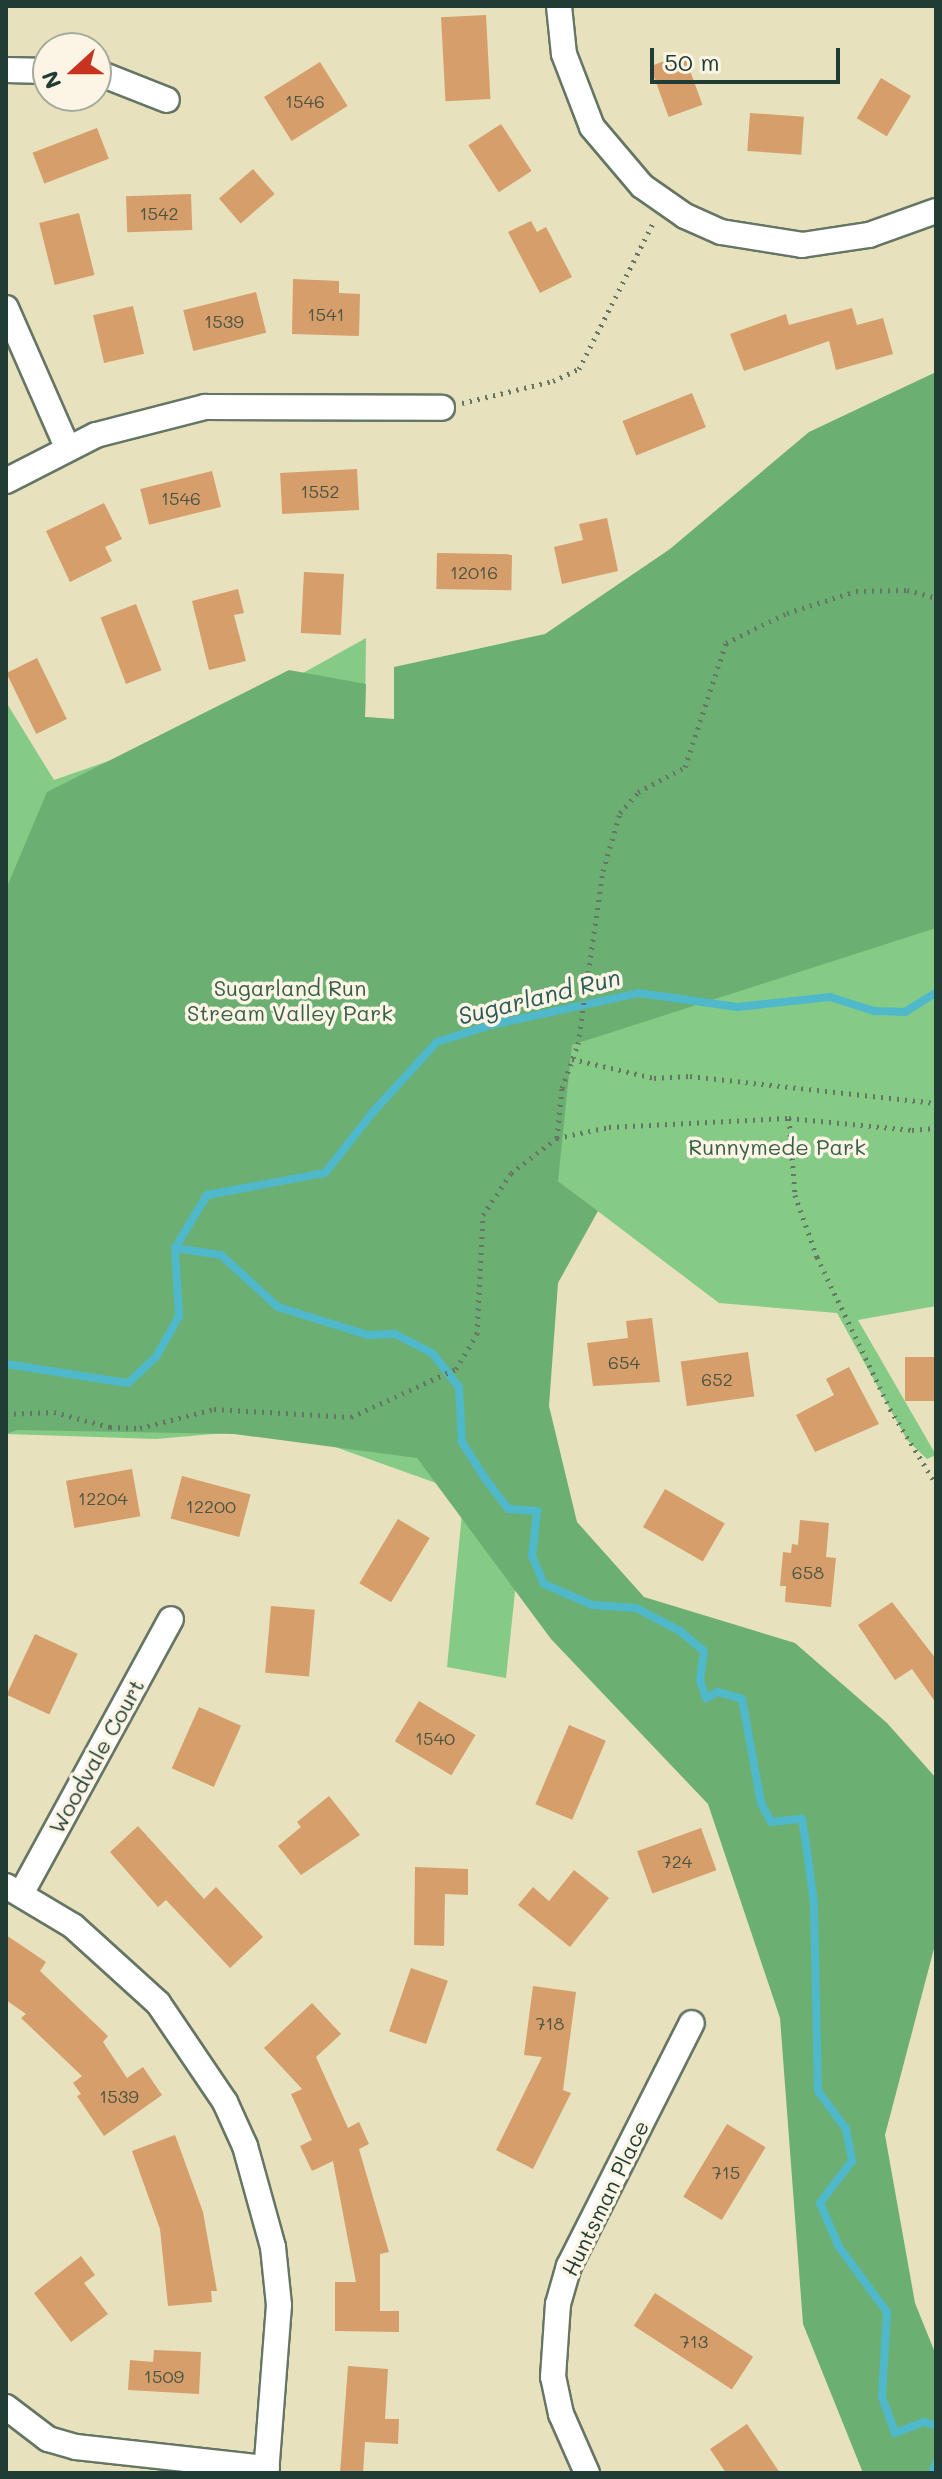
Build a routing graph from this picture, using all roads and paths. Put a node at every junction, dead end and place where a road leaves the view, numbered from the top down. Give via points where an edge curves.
1 (559, 6) edge
2 (6, 70) edge
3 (32, 71) edge
4 (112, 78) edge
5 (167, 100) dead end
6 (664, 202) junction
7 (936, 211) edge
8 (6, 308) edge
9 (442, 408) joint
10 (67, 447) junction
11 (6, 481) edge
12 (936, 598) edge
13 (572, 1059) junction
14 (936, 1103) edge
15 (789, 1118) junction
16 (936, 1128) edge
17 (557, 1138) junction
18 (6, 1414) edge
19 (936, 1484) edge
20 (171, 1619) dead end
21 (14, 1890) edge
22 (692, 2023) dead end
23 (6, 2407) edge
24 (266, 2470) edge
25 (587, 2473) edge

1 - 6 street via 564,54 592,127 616,159
2 - 3 street
4 - 5 street
6 - 7 street via 721,232 802,245 869,235
6 - 9 path via 579,369 553,381
8 - 10 street
9 - 10 street via 258,404 150,418
10 - 11 street
12 - 13 path via 907,590 856,591 787,613 726,643 685,767 638,792 620,813 611,838
13 - 14 path via 654,1078 690,1076
13 - 17 path via 562,1088
15 - 16 path
15 - 17 path via 609,1127
15 - 19 path via 795,1195 817,1257 890,1409
17 - 18 path via 511,1173 483,1215 477,1334 456,1369 351,1417 214,1409 140,1428 110,1427 54,1412
20 - 21 street, Woodvale Court
21 - 24 street via 85,1935 158,2003 218,2090 245,2146 273,2247 279,2305
22 - 25 street, Huntsman Place via 569,2266 558,2304 553,2377 561,2414
23 - 24 street via 48,2439 76,2447

